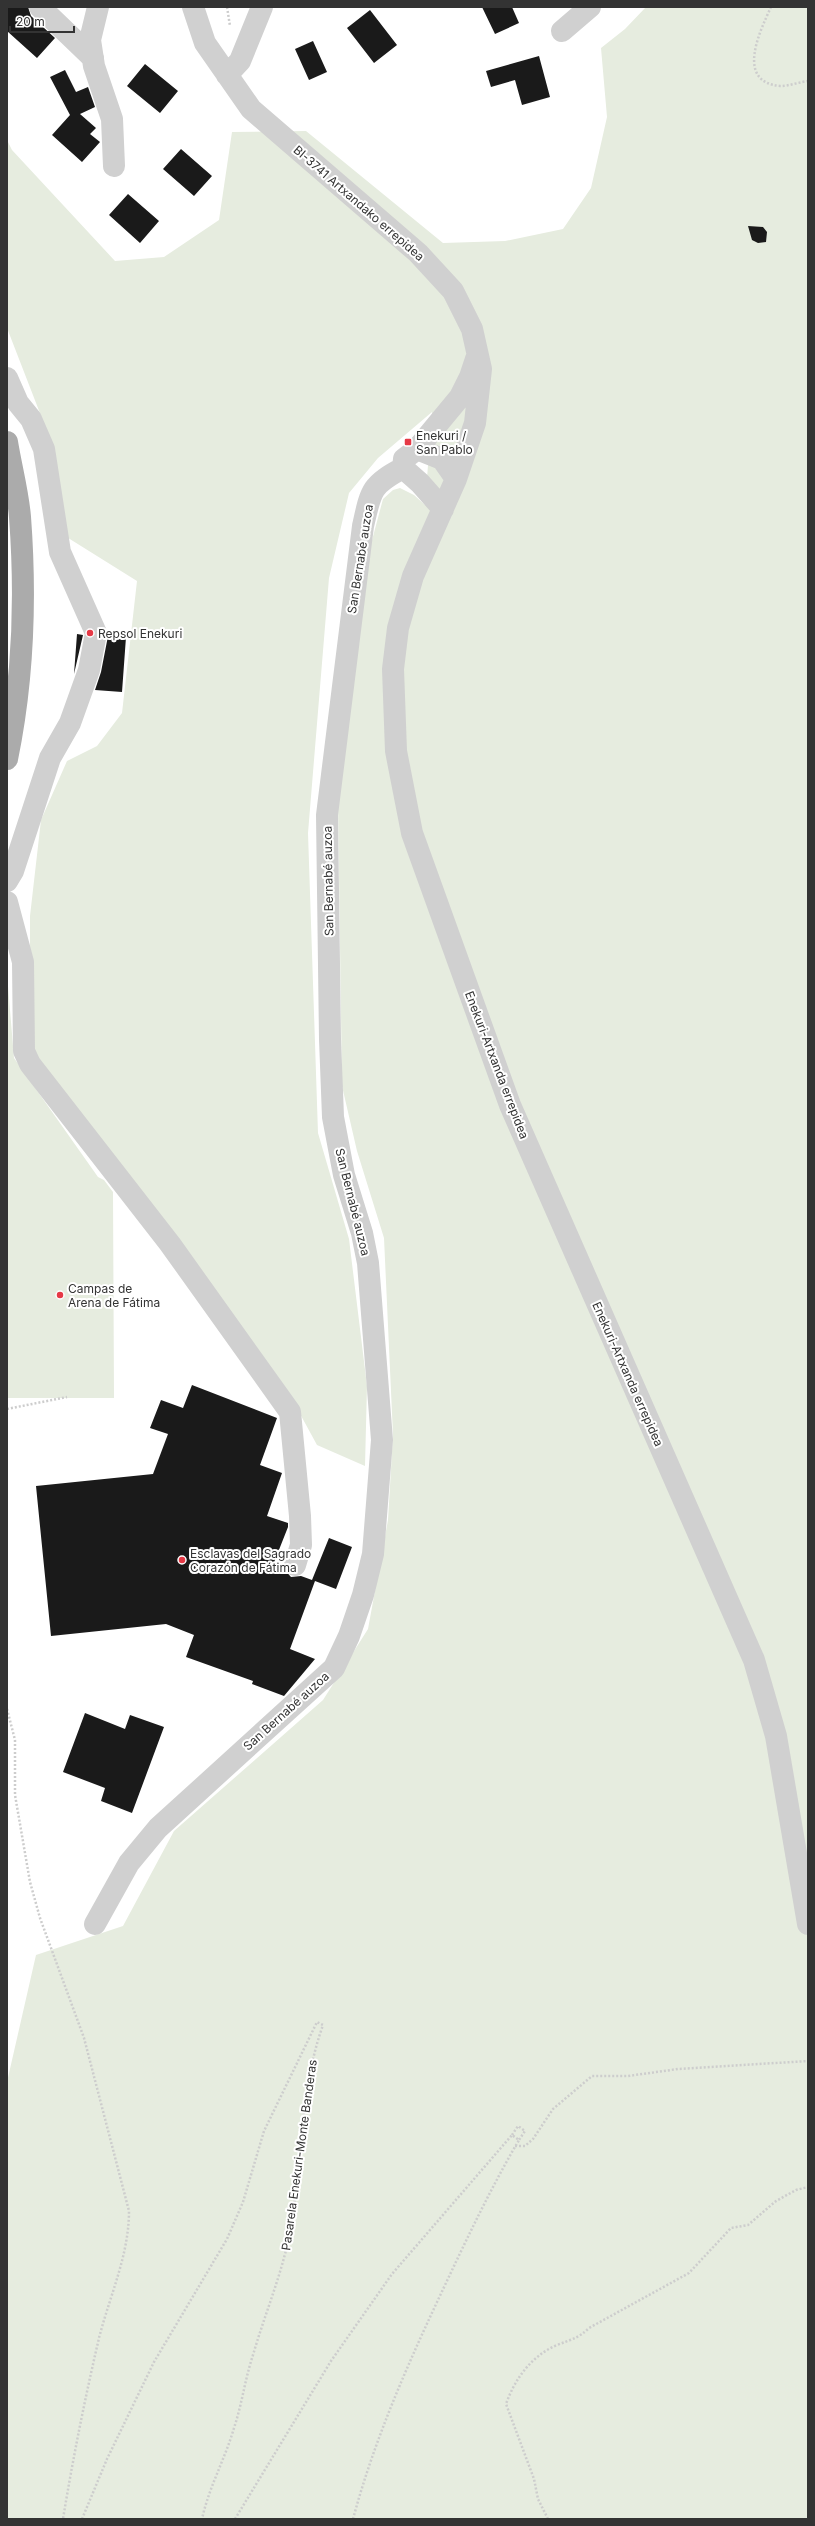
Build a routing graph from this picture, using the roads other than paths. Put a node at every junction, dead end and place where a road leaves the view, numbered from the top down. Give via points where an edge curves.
1 (40, 7) edge
2 (98, 7) edge
3 (193, 7) edge
4 (262, 7) edge
5 (590, 7) edge
6 (562, 30) dead end
7 (93, 58) junction
8 (226, 75) junction
9 (114, 166) dead end
10 (478, 350) junction
11 (7, 378) edge
12 (7, 442) edge
13 (417, 449) junction
14 (403, 468) junction
15 (456, 479) junction
16 (420, 483) junction
17 (443, 509) junction
18 (7, 759) edge
19 (412, 833) joint
20 (7, 881) edge
21 (7, 902) edge
22 (15, 957) edge
23 (295, 1565) dead end
24 (95, 1924) dead end
25 (808, 1924) edge

1 - 7 street
2 - 7 street via 90,40
3 - 8 street, BI-3741 Artxandako errepidea via 205,43
4 - 8 street via 240,61
5 - 6 street
7 - 9 street via 112,119
8 - 10 street, BI-3741 Artxandako errepidea via 251,109 418,253 453,291 472,329
10 - 13 street via 470,377 460,397
10 - 15 street, BI-3741 Artxandako errepidea via 481,369 475,423
11 - 20 street via 18,403 31,419 44,449 60,552 96,633 89,670 70,723 50,758 13,871
12 - 18 main road via 20,517 22,618 14,723
13 - 14 street via 404,459
13 - 15 street via 442,459
14 - 16 street
14 - 24 street, San Bernabé auzoa via 381,480 372,491 366,513 327,815 333,1117 344,1175 362,1233 368,1263 382,1440 373,1554 349,1636 334,1668 158,1828 129,1863
15 - 16 street via 440,485
15 - 17 street, BI-3741 Artxandako errepidea
16 - 17 street
17 - 19 street, BI-3741 Artxandako errepidea via 414,576 398,628 394,669 396,751
19 - 25 street, Enekuri-Artxanda errepidea via 510,1105 754,1660 776,1736
21 - 22 street
22 - 23 street via 24,1051 30,1064 170,1244 290,1412 301,1545

